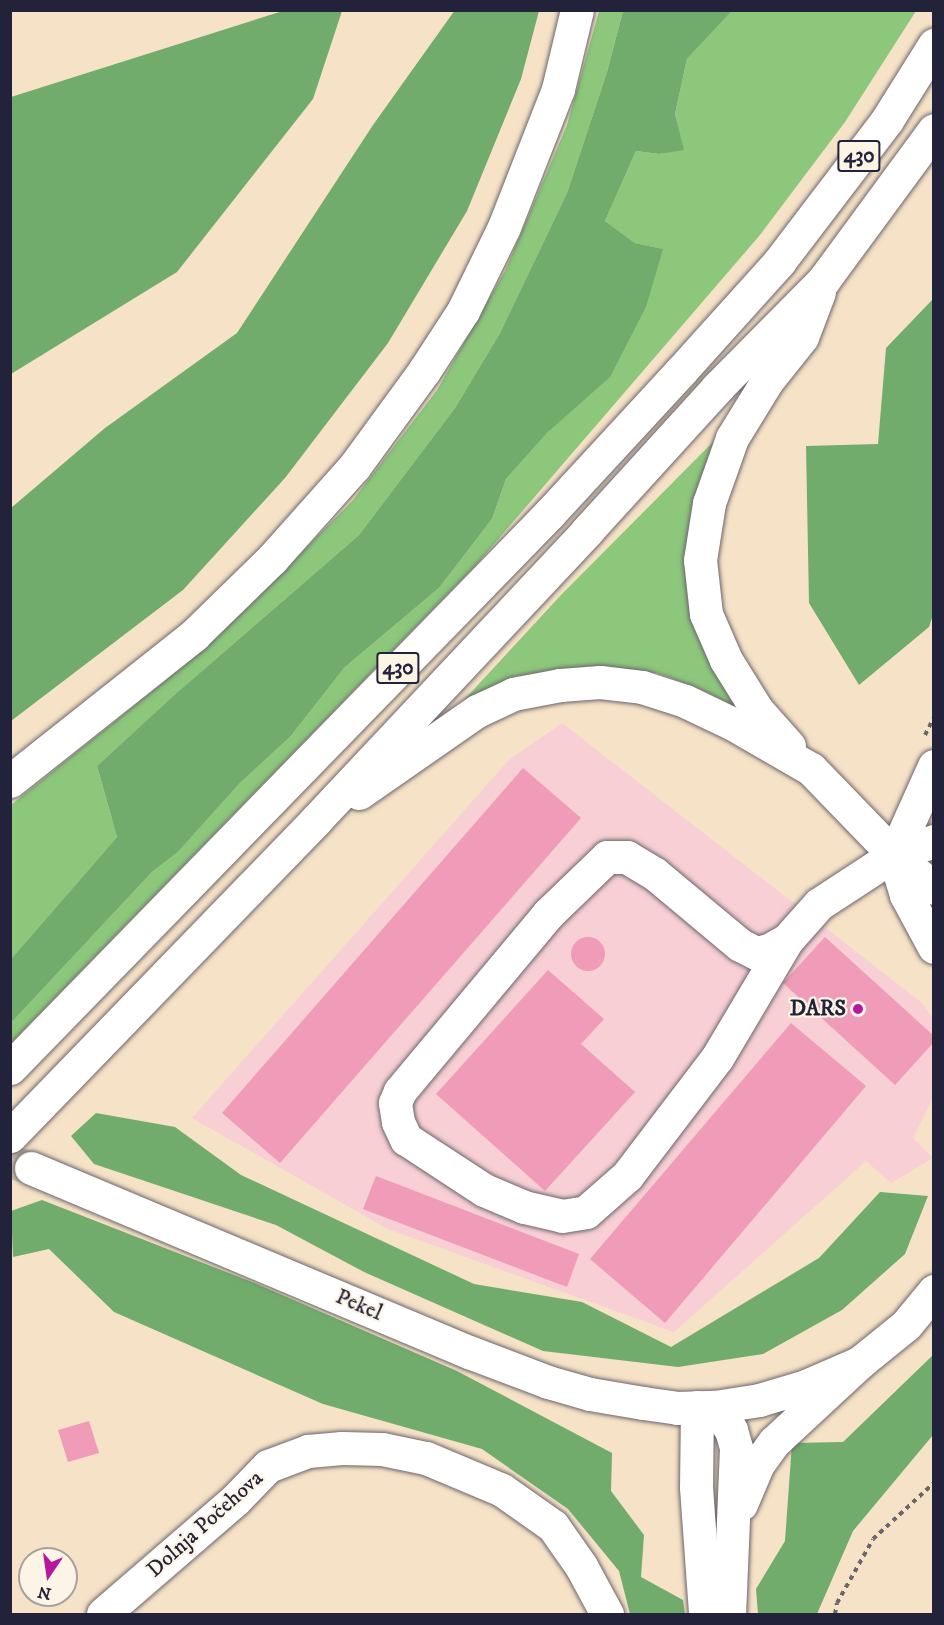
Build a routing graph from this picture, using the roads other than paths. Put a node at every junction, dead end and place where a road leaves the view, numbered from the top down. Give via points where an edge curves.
1 (577, 10) edge
2 (933, 45) edge
3 (933, 130) edge
4 (823, 281) junction
5 (933, 766) edge
6 (811, 769) junction
7 (10, 781) edge
8 (316, 820) junction
9 (933, 841) edge
10 (894, 855) junction
11 (933, 888) edge
12 (787, 940) junction
13 (933, 947) edge
14 (10, 1068) edge
15 (10, 1136) edge
16 (31, 1168) tunnel mouth
17 (933, 1291) edge
18 (860, 1362) junction
19 (706, 1407) junction
20 (733, 1529) junction
21 (103, 1614) edge
22 (607, 1614) edge
23 (705, 1614) edge
24 (729, 1614) edge

1 - 7 main road via 558,89 504,227 463,311 424,372 361,457 272,559 194,635
2 - 14 main road, 430 via 886,120 779,262 681,371 550,513
3 - 4 main road, 430
4 - 6 main road via 802,337 767,381 732,438 709,503 700,560 706,614 726,660 757,710
4 - 8 main road, 430 via 717,388
5 - 10 main road
6 - 8 main road via 685,700 642,687 600,682 560,685 513,694 477,711
6 - 10 main road
8 - 15 main road, 430
9 - 10 main road
10 - 11 main road
10 - 12 main road via 819,904
10 - 13 main road via 906,895
12 - 12 main road via 756,953 740,945 655,874 627,857 607,857 548,914 400,1091 396,1113 406,1140 484,1190 524,1207 562,1216 586,1212 627,1176 717,1058
16 - 19 main road, Pekel via 548,1382 632,1401 677,1408
17 - 18 main road via 906,1325
18 - 19 main road, Pekel via 806,1386 759,1400
18 - 20 main road via 774,1442 746,1488
19 - 20 main road via 731,1430 736,1448
19 - 23 main road via 696,1487
20 - 24 main road
21 - 22 main road, Dolnja Počehova via 235,1500 268,1466 308,1451 342,1448 382,1449 426,1458 502,1490 554,1526

